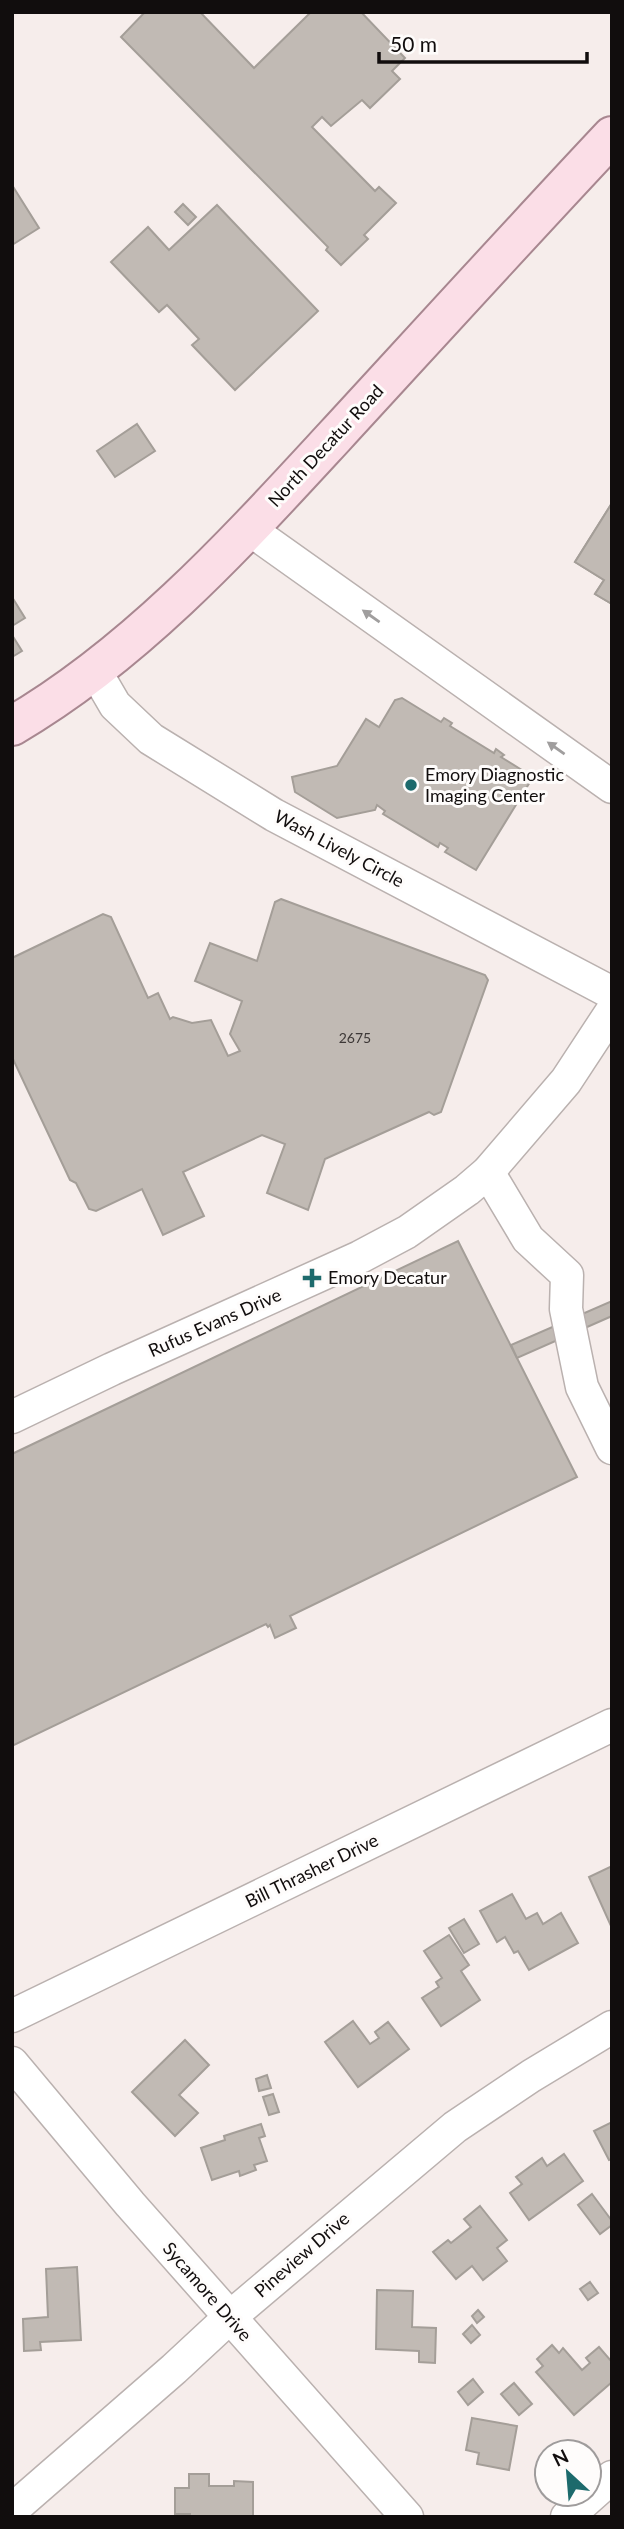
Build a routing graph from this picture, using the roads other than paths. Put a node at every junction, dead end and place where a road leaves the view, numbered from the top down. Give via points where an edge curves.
1 (612, 136) edge
2 (249, 529) junction
3 (94, 669) junction
4 (12, 726) edge
5 (612, 787) edge
6 (612, 993) edge
7 (612, 1011) edge
8 (488, 1172) junction
9 (12, 1417) edge
10 (612, 1448) edge
11 (612, 1726) edge
12 (12, 2016) edge
13 (612, 2027) edge
14 (12, 2063) edge
15 (229, 2318) junction
16 (612, 2477) edge
17 (12, 2511) edge
18 (407, 2517) edge
19 (567, 2517) edge

1 - 2 main road, North Decatur Road
2 - 3 main road, North Decatur Road
5 -> 2 street
3 - 4 main road, North Decatur Road
3 - 6 street, Wash Lively Circle via 115,705 151,739 274,815
7 - 8 street, Rufus Evans Drive via 566,1081
8 - 9 street, Rufus Evans Drive via 407,1232 360,1257
8 - 10 street via 528,1239 567,1275 566,1309 582,1387
11 - 12 street, Bill Thrasher Drive
13 - 15 street, Pineview Drive via 455,2127
14 - 15 street, Sycamore Drive
15 - 17 street, Pineview Drive
15 - 18 street, Sycamore Drive
16 - 19 street

